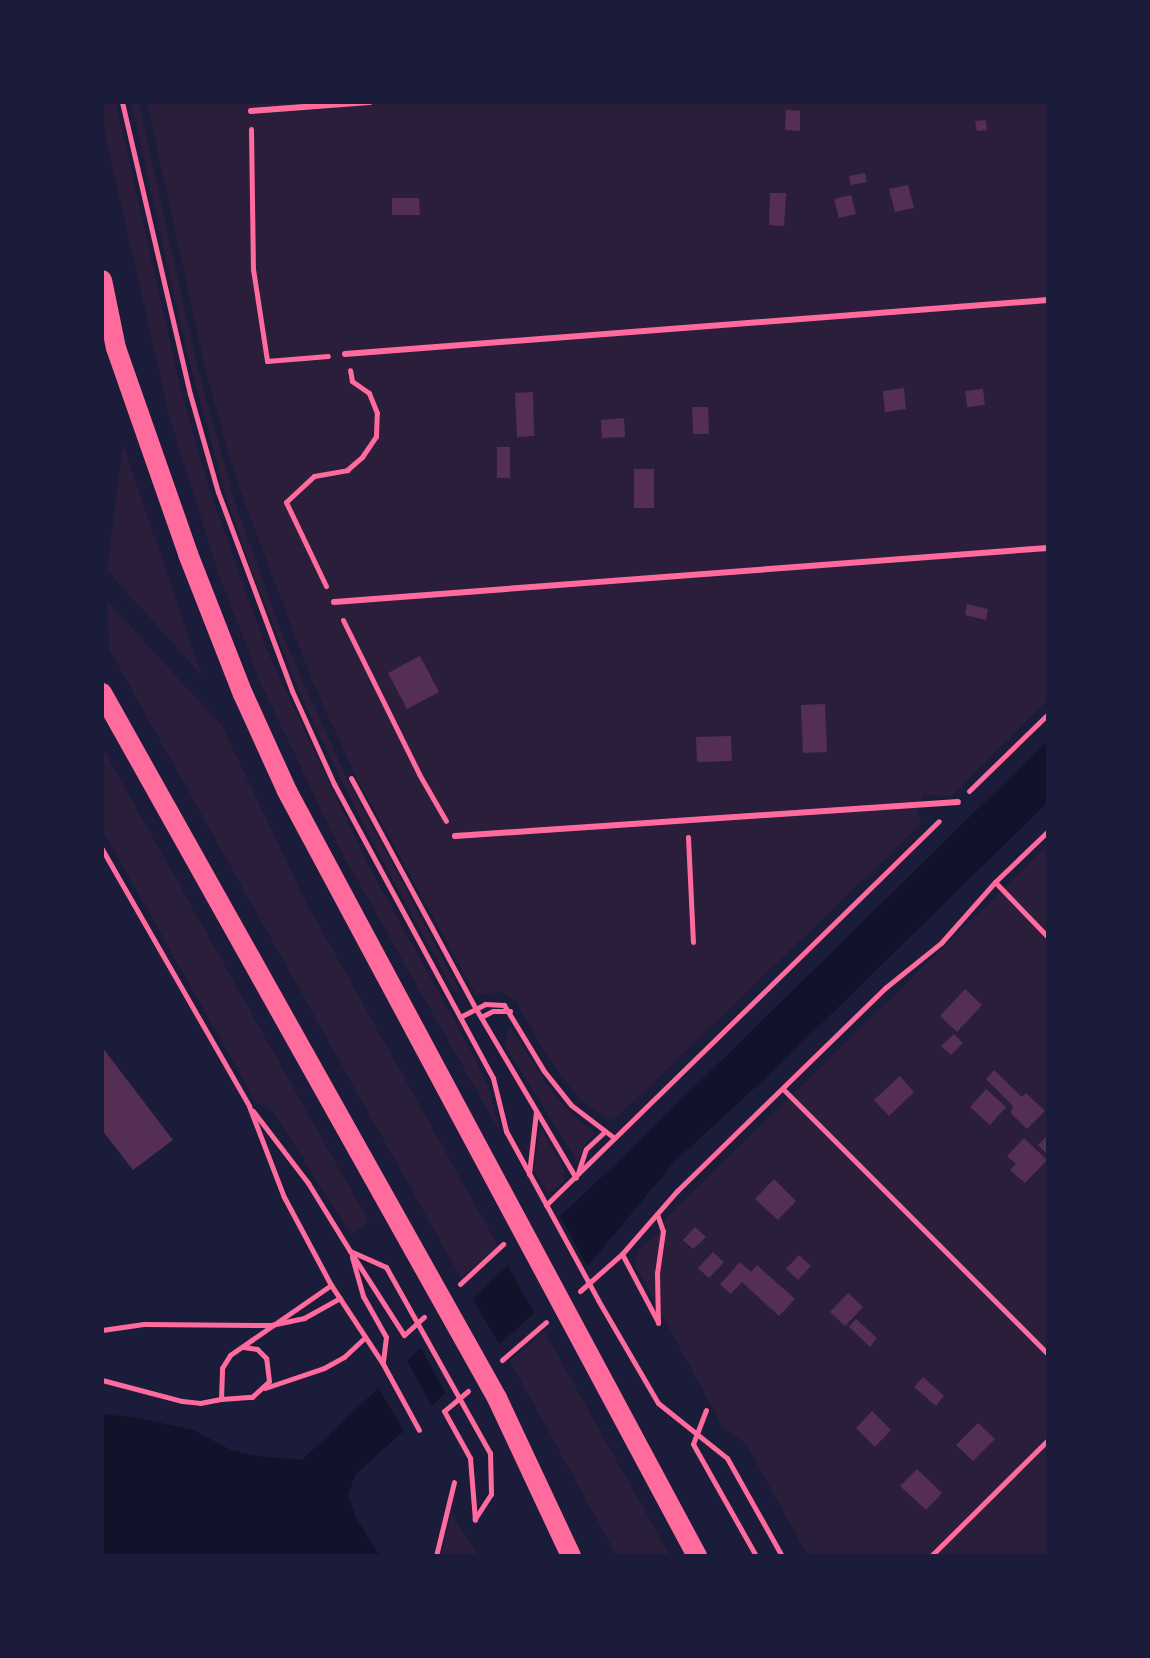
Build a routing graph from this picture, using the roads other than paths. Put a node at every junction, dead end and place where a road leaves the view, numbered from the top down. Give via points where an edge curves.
1 (370, 102) edge
2 (251, 111) road end
3 (102, 280) edge
4 (1048, 300) edge
5 (345, 354) road end
6 (1048, 548) edge
7 (334, 602) dead end
8 (102, 693) edge
9 (958, 802) road end
10 (455, 836) dead end
11 (571, 1556) edge
12 (697, 1556) edge

1 - 2 lane
3 - 12 main road via 133,402 243,694 287,791
4 - 5 lane
6 - 7 lane
8 - 11 main road via 497,1398
9 - 10 lane

